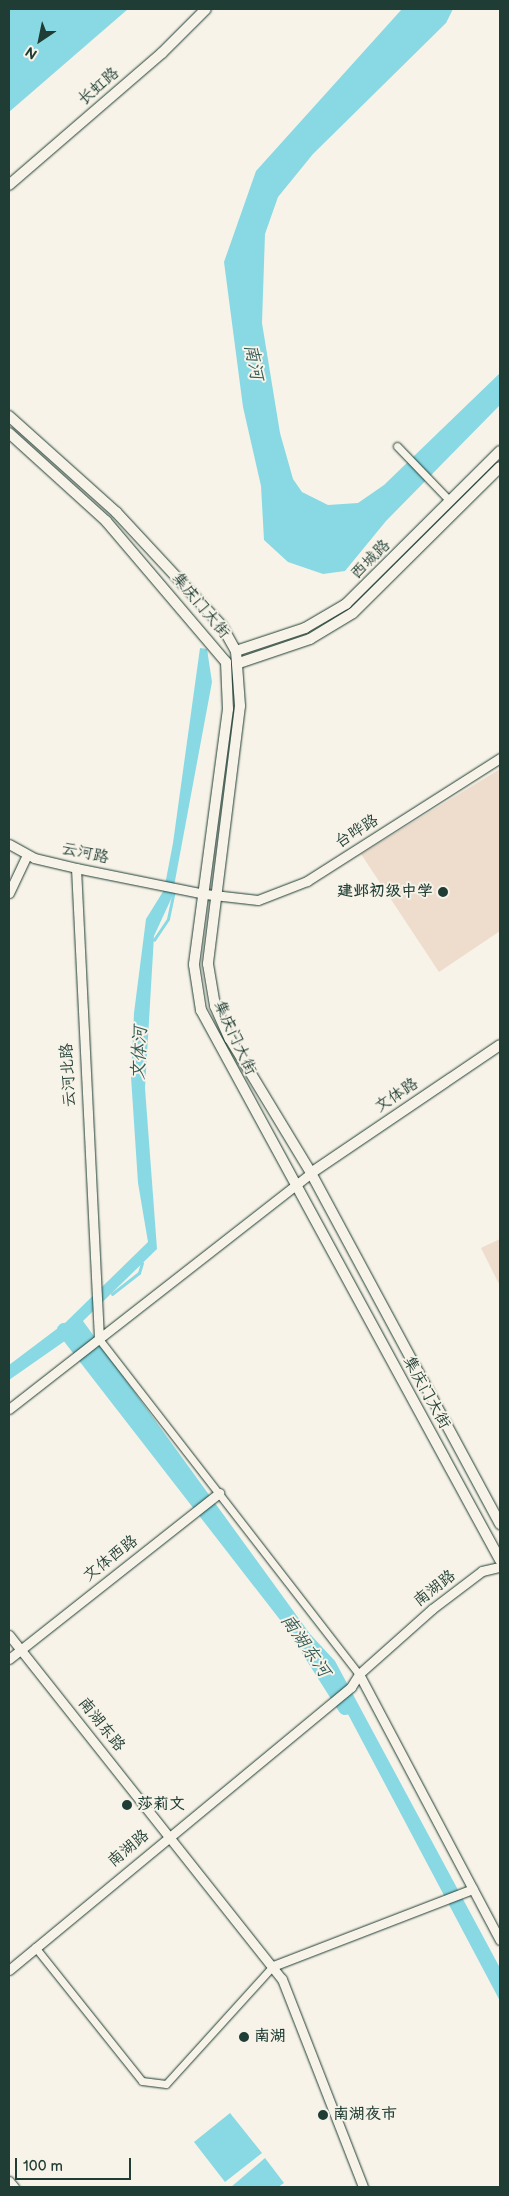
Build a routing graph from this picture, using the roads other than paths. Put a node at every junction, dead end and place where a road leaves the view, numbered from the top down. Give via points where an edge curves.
1 (206, 9) edge
2 (9, 185) edge
3 (9, 416) edge
4 (9, 433) edge
5 (398, 446) dead end
6 (500, 451) edge
7 (500, 467) edge
8 (450, 501) junction
9 (236, 651) junction
10 (239, 664) junction
11 (500, 758) edge
12 (9, 844) edge
13 (27, 855) junction
14 (76, 868) junction
15 (186, 891) joint
16 (9, 893) edge
17 (205, 894) junction
18 (219, 897) junction
19 (500, 1045) edge
20 (311, 1173) junction
21 (294, 1186) junction
22 (98, 1340) junction
23 (9, 1409) edge
24 (219, 1493) junction
25 (500, 1524) edge
26 (500, 1560) edge
27 (500, 1566) edge
28 (9, 1635) edge
29 (20, 1649) junction
30 (9, 1659) edge
31 (359, 1674) junction
32 (171, 1834) junction
33 (473, 1889) junction
34 (500, 1940) edge
35 (35, 1947) junction
36 (273, 1966) junction
37 (9, 1970) edge
38 (9, 2181) edge
39 (14, 2187) edge
40 (363, 2187) edge

1 - 2 main road, 长虹路 via 162,53
3 - 9 main road, 集庆门大街 via 88,483 222,626
4 - 17 main road, 集庆门大街 via 79,493 185,610 226,662 230,687
5 - 8 street
6 - 8 main road, 西城路
7 - 10 main road, 西城路 via 353,613 310,639
8 - 9 main road, 西城路 via 346,604 305,628
9 - 10 main road, 集庆门大街
10 - 18 main road, 集庆门大街 via 240,706
11 - 18 street, 台晔路 via 284,894 258,900
12 - 13 street, 云河路
13 - 14 street, 云河路
13 - 16 street
14 - 15 street, 云河路
14 - 22 street, 云河北路
15 - 17 street, 台晔路
17 - 18 street, 台晔路
17 - 21 main road, 集庆门大街 via 194,965 201,1010
18 - 20 main road, 集庆门大街 via 208,964 215,1006 230,1039
19 - 20 main road, 文体路
20 - 21 street
20 - 25 main road, 集庆门大街
21 - 22 street
21 - 26 main road, 集庆门大街
22 - 23 street
22 - 24 street
24 - 29 street, 文体西路
24 - 31 street
27 - 31 street, 南湖路 via 482,1571 432,1609
28 - 29 street, 南湖东路
29 - 30 street, 文体西路
29 - 32 street, 南湖东路
31 - 32 street, 南湖路 via 351,1688
31 - 33 street
32 - 35 street, 南湖路
32 - 36 street, 南湖东路
33 - 34 street
33 - 36 street via 436,1906
35 - 36 street via 142,2081 166,2084
35 - 37 street, 南湖路
36 - 40 street
38 - 39 street

